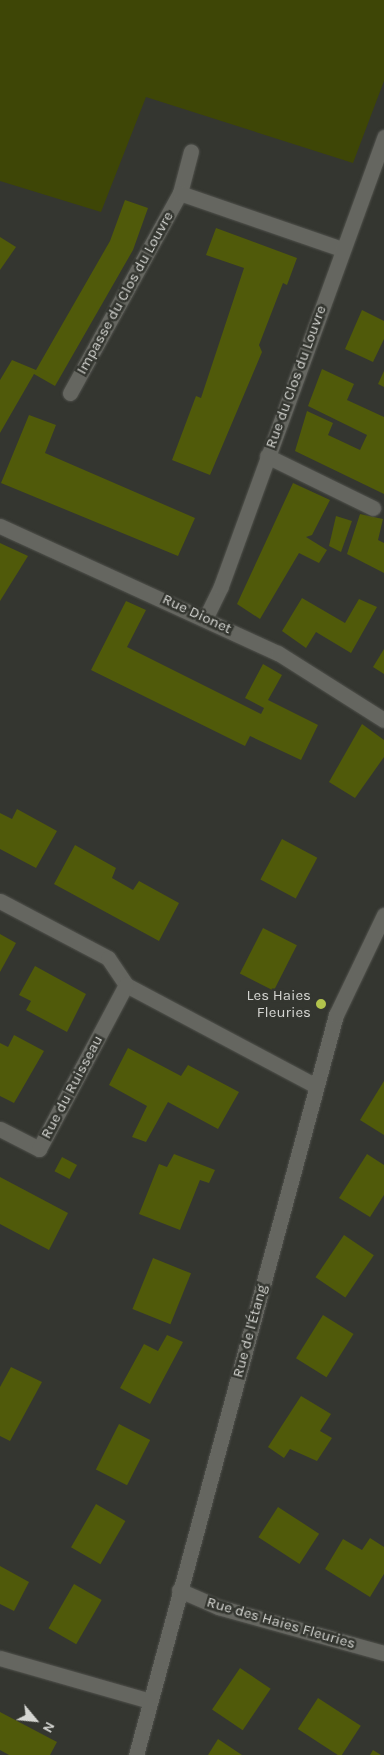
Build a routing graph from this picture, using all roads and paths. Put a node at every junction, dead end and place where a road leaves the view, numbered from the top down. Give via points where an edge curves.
1 (384, 137) edge
2 (191, 151) dead end
3 (180, 193) junction
4 (342, 248) junction
5 (70, 393) dead end
6 (267, 456) junction
7 (372, 508) dead end
8 (0, 526) edge
9 (206, 617) junction
10 (384, 720) edge
11 (0, 901) edge
12 (384, 915) edge
13 (126, 985) junction
14 (316, 1086) junction
15 (0, 1128) edge
16 (179, 1590) junction
17 (384, 1653) edge
18 (0, 1658) edge
19 (150, 1701) junction
20 (136, 1755) edge

1 - 4 street, Rue du Clos du Louvre
2 - 3 street, Impasse du Clos du Louvre
3 - 4 street
3 - 5 street, Impasse du Clos du Louvre
4 - 6 street, Rue du Clos du Louvre
6 - 7 street
6 - 9 street, Rue du Clos du Louvre via 221,586
8 - 9 street, Rue Dionet
9 - 10 street, Rue Dionet via 278,653
11 - 13 street via 108,958
12 - 14 street, Rue de l'Étang via 336,1015
13 - 14 street
13 - 15 street, Rue du Ruisseau via 39,1149
14 - 16 street, Rue de l'Étang
16 - 17 street, Rue des Haies Fleuries via 218,1607
16 - 19 street, Rue de l'Étang
18 - 19 street
19 - 20 street, Rue de l'Étang

